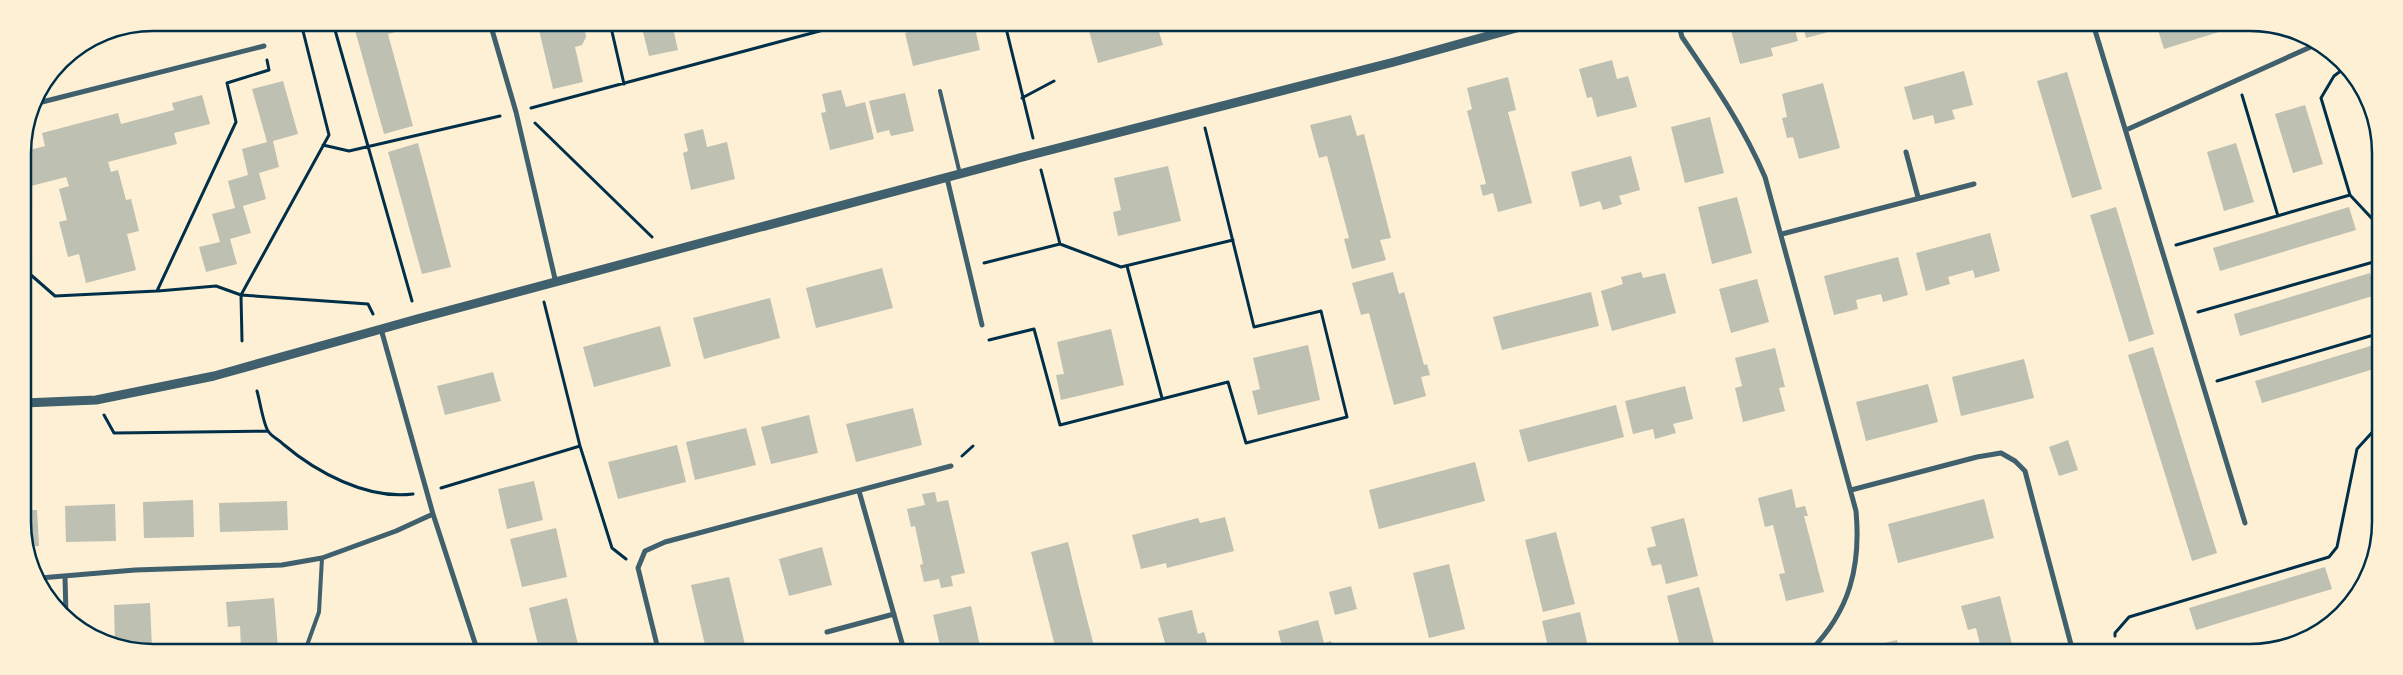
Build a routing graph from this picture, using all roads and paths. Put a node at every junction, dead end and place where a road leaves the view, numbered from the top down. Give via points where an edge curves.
1 (303, 31) edge
2 (335, 31) edge
3 (492, 31) edge
4 (612, 31) edge
5 (820, 31) edge
6 (1007, 31) edge
7 (1505, 31) edge
8 (1680, 31) edge
9 (2096, 31) edge
10 (264, 46) joint
11 (2309, 48) edge
12 (2340, 72) edge
13 (2238, 80) junction
14 (1054, 81) dead end
15 (624, 84) junction
16 (940, 91) dead end
17 (1022, 98) junction
18 (43, 102) edge
19 (522, 110) junction
20 (516, 112) junction
21 (1201, 113) junction
22 (2126, 130) junction
23 (1034, 143) dead end
24 (323, 146) junction
25 (368, 147) junction
26 (1906, 152) dead end
27 (1040, 157) junction
28 (960, 174) junction
29 (947, 178) junction
30 (1974, 184) dead end
31 (2350, 195) junction
32 (1918, 197) junction
33 (2278, 216) junction
34 (2372, 219) edge
35 (1782, 234) junction
36 (1233, 240) junction
37 (1060, 244) junction
38 (2162, 249) junction
39 (668, 253) junction
40 (2372, 262) edge
41 (1127, 266) junction
42 (968, 267) junction
43 (32, 275) edge
44 (556, 283) junction
45 (540, 286) junction
46 (157, 291) junction
47 (241, 295) junction
48 (2182, 316) junction
49 (418, 319) junction
50 (982, 325) joint
51 (381, 329) junction
52 (2372, 335) edge
53 (242, 341) dead end
54 (2203, 385) junction
55 (257, 390) dead end
56 (1162, 398) junction
57 (96, 400) junction
58 (31, 403) edge
59 (268, 431) junction
60 (2372, 432) edge
61 (580, 446) junction
62 (950, 466) dead end
63 (1851, 490) junction
64 (859, 491) junction
65 (428, 492) junction
66 (434, 514) junction
67 (2246, 523) dead end
68 (322, 558) junction
69 (638, 568) junction
70 (65, 577) junction
71 (46, 578) edge
72 (66, 606) edge
73 (894, 614) junction
74 (827, 632) dead end
75 (1818, 643) edge
76 (2071, 643) edge
77 (2115, 643) edge
78 (307, 644) edge
79 (475, 644) edge
80 (657, 644) edge
81 (902, 644) edge

1 - 24 path via 329,135
2 - 25 path
3 - 20 street
4 - 15 path
5 - 15 path
6 - 17 path
7 - 21 street
8 - 35 street via 1748,138 1765,177
9 - 22 street
10 - 18 street
10 - 46 path via 269,70 227,83 236,122
11 - 13 street
12 - 31 path via 2321,98
13 - 22 street
13 - 33 path
14 - 17 path
15 - 19 path
16 - 28 lane
17 - 23 path
19 - 20 path
19 - 39 path
20 - 25 path
20 - 44 street
21 - 27 street
21 - 36 path
22 - 38 street
24 - 25 path via 349,151
24 - 47 path
25 - 49 path
26 - 32 street
27 - 28 street via 1019,158
27 - 37 path
28 - 29 street
29 - 39 street
29 - 42 street
30 - 32 street
31 - 33 path
31 - 34 path
32 - 35 street
33 - 38 path
35 - 63 street
36 - 41 path
36 - 56 path via 1254,327 1321,311 1348,417 1246,443 1228,382
37 - 41 path via 1121,268
37 - 42 path
38 - 48 street
39 - 44 street
40 - 48 path
41 - 56 path
42 - 50 street
43 - 46 path via 55,296
44 - 45 street
45 - 49 street
45 - 61 path
46 - 47 path via 216,286
47 - 51 path via 368,304
47 - 53 path
48 - 54 street
49 - 51 street
50 - 56 path via 986,341 1034,329 1060,425
51 - 57 street via 214,376
51 - 65 street
52 - 54 path
54 - 67 street
55 - 59 path
57 - 58 street
57 - 59 path via 114,433
59 - 65 path via 293,453 323,472 370,491 401,496
60 - 77 path via 2357,449 2337,547 2329,557 2129,617 2115,633
61 - 65 path
61 - 69 path via 612,548
62 - 64 street
63 - 75 street via 1858,532 1853,581 1841,611
63 - 76 street via 1977,457 2001,453 2016,461 2025,471
64 - 69 street via 665,542 645,551
64 - 73 street
65 - 66 street
66 - 68 street
66 - 79 street
68 - 70 street via 282,565 135,570
68 - 78 lane via 319,612
69 - 80 street
70 - 71 street
70 - 72 street
73 - 74 street
73 - 81 street

